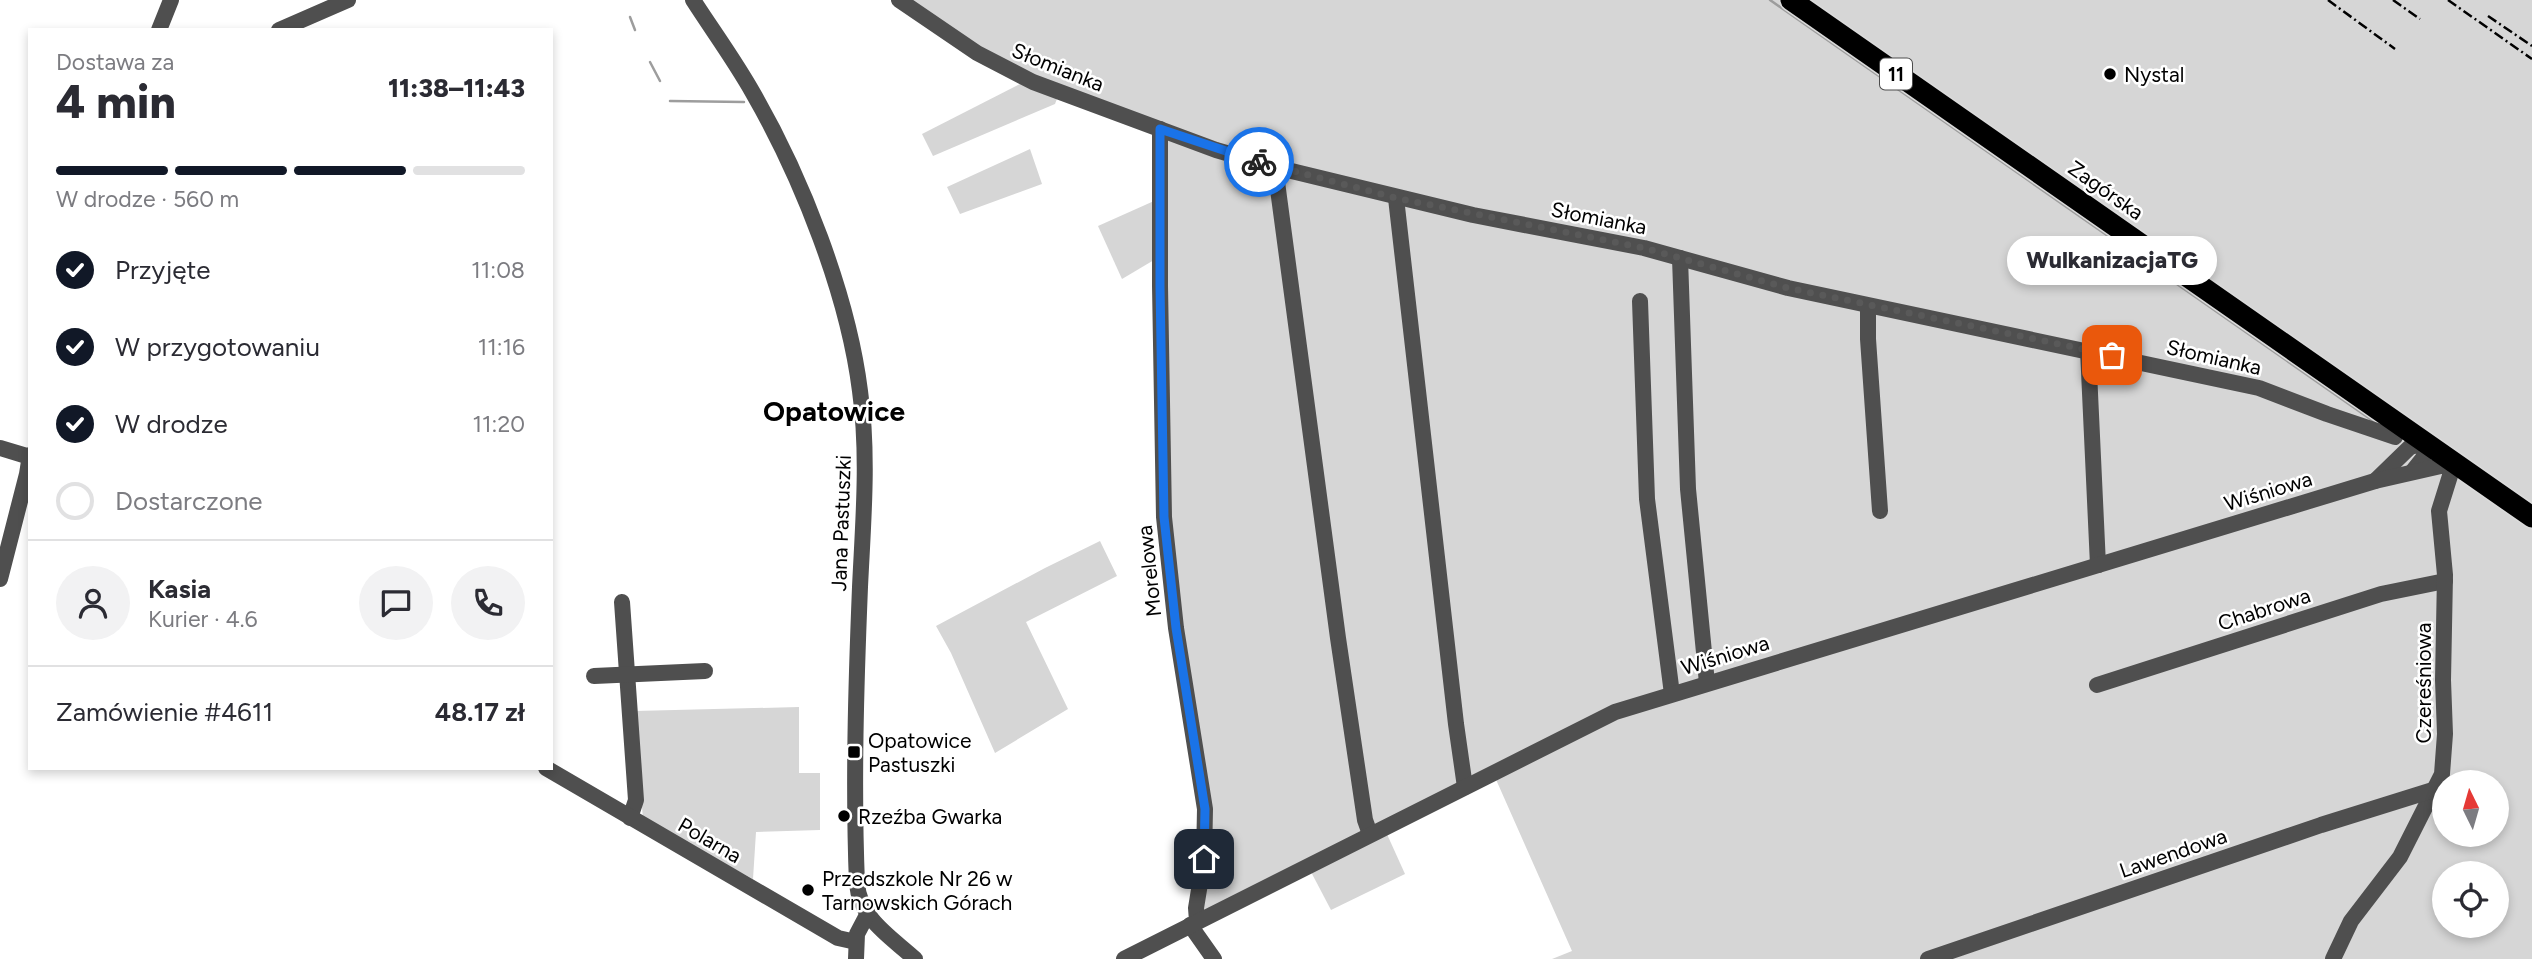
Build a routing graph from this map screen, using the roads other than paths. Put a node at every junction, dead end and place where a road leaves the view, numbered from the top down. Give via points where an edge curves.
1 (171, 0) edge
2 (348, 0) edge
3 (693, 0) edge
4 (899, 0) edge
5 (1791, 0) edge
6 (160, 28) edge
7 (284, 28) edge
8 (1160, 129) junction
9 (1275, 167) junction
10 (1396, 198) junction
11 (1680, 258) junction
12 (1640, 301) dead end
13 (1868, 306) junction
14 (2088, 350) junction
15 (2394, 428) junction
16 (2425, 443) junction
17 (0, 448) edge
18 (28, 455) edge
19 (2393, 462) junction
20 (2454, 463) junction
21 (28, 468) edge
22 (2412, 472) junction
23 (2375, 481) junction
24 (1880, 512) dead end
25 (2532, 517) edge
26 (2098, 565) junction
27 (0, 579) edge
28 (2445, 581) junction
29 (622, 602) dead end
30 (705, 671) dead end
31 (594, 676) dead end
32 (627, 676) junction
33 (1707, 683) junction
34 (2097, 685) dead end
35 (1672, 694) junction
36 (549, 770) edge
37 (2442, 770) edge
38 (1465, 787) junction
39 (2432, 790) edge
40 (2432, 792) edge
41 (629, 818) junction
42 (1370, 834) junction
43 (867, 915) junction
44 (1194, 923) junction
45 (856, 951) edge
46 (915, 959) edge
47 (1124, 959) edge
48 (1213, 959) edge
49 (1928, 959) edge
50 (2333, 959) edge

1 - 6 street
2 - 7 street
3 - 43 street, Jana Pastuszki via 754,94 798,184 824,250 854,355 864,458 854,741 856,858 858,893
4 - 8 street, Słomianka via 1004,69
5 - 15 highway, Zagórska / 11
8 - 9 street, Słomianka
8 - 44 street, Morelowa via 1164,517 1176,628 1205,809 1204,859
9 - 10 street, Słomianka
9 - 42 street via 1338,638
10 - 11 street, Słomianka
10 - 38 street
11 - 13 street, Słomianka
11 - 33 street via 1688,489
12 - 35 street via 1647,499
13 - 14 street, Słomianka
13 - 24 street
14 - 15 street, Słomianka via 2259,388 2327,414
14 - 26 street
15 - 16 highway, Zagórska / 11
15 - 19 street
16 - 19 street, Wiśniowa via 2410,447
16 - 20 highway, Zagórska / 11
16 - 22 street via 2424,457
17 - 18 street
19 - 23 street, Wiśniowa
20 - 22 street, Wiśniowa
20 - 25 highway, Zagórska / 11
20 - 28 street, Czereśniowa via 2439,511
21 - 27 street
22 - 23 street, Wiśniowa
23 - 26 street, Wiśniowa
26 - 33 street, Wiśniowa
28 - 34 street, Chabrowa via 2381,594
28 - 37 street, Czereśniowa
29 - 32 street
30 - 32 street
31 - 32 street
32 - 41 street via 636,800
33 - 35 street, Wiśniowa
35 - 38 street, Wiśniowa via 1615,712
36 - 41 street, Polarna
38 - 42 street, Wiśniowa
39 - 49 street, Lawendowa
40 - 50 street, Czereśniowa via 2400,857 2351,921
41 - 45 street, Polarna
42 - 44 street, Wiśniowa
43 - 45 street via 859,929
43 - 46 street
44 - 47 street, Wiśniowa
44 - 48 street

